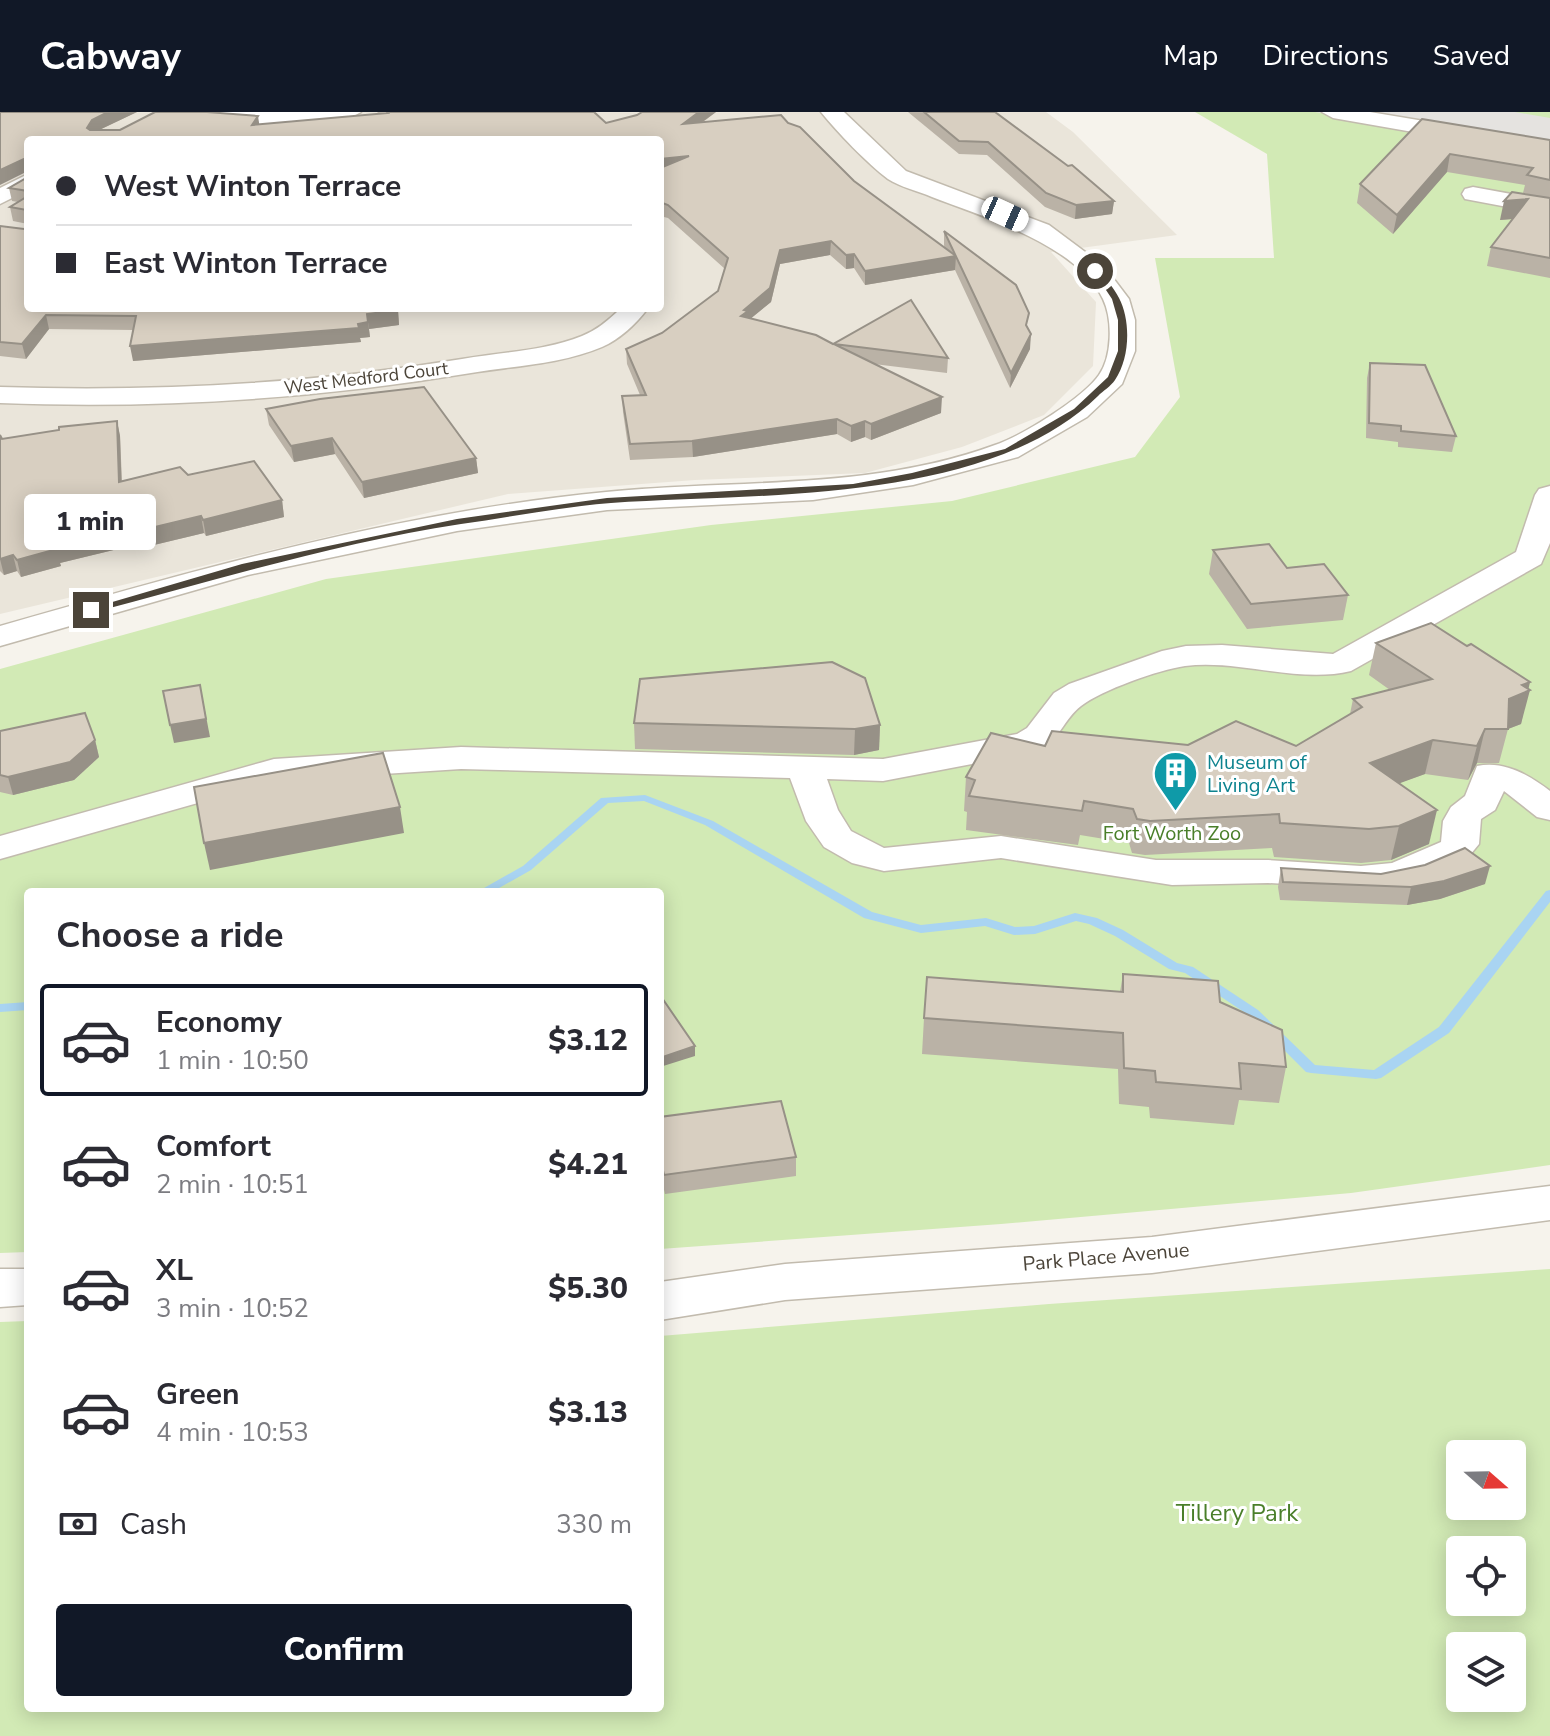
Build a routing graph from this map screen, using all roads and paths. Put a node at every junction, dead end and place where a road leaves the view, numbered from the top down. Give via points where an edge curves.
1 (350, 112) edge
2 (832, 112) edge
3 (1333, 112) edge
4 (1437, 112) edge
5 (156, 114) edge
6 (1550, 131) edge
7 (1522, 144) junction
8 (1550, 149) edge
9 (24, 183) edge
10 (0, 197) edge
11 (1550, 208) edge
12 (630, 312) edge
13 (0, 395) edge
14 (83, 399) junction
15 (0, 416) edge
16 (1550, 495) edge
17 (0, 636) edge
18 (804, 767) junction
19 (1550, 809) edge
20 (0, 848) edge
21 (1550, 1203) edge
22 (24, 1287) edge
23 (0, 1288) edge
24 (664, 1300) edge

1 - 5 street via 265,120
2 - 17 street via 898,176 1041,230 1095,271 1116,299 1122,351 1112,378 1077,411 1008,451 969,463 853,487 607,501 457,522 242,567
3 - 7 street
4 - 6 street
7 - 8 street
7 - 11 street via 1473,194
9 - 10 street
12 - 14 street, West Medford Court via 602,337 572,347 470,365 236,392
13 - 14 street
14 - 15 street
16 - 18 street via 1530,557 1339,664 1184,656 1081,691 1027,743 883,770
18 - 19 street via 830,830 846,846 900,862 997,846 1158,873 1252,869 1380,876 1402,873 1455,851 1462,837 1461,818 1482,802 1490,774 1518,784
18 - 20 street via 461,758 274,770
21 - 24 street, Park Place Avenue via 1152,1255 785,1282
22 - 23 street

